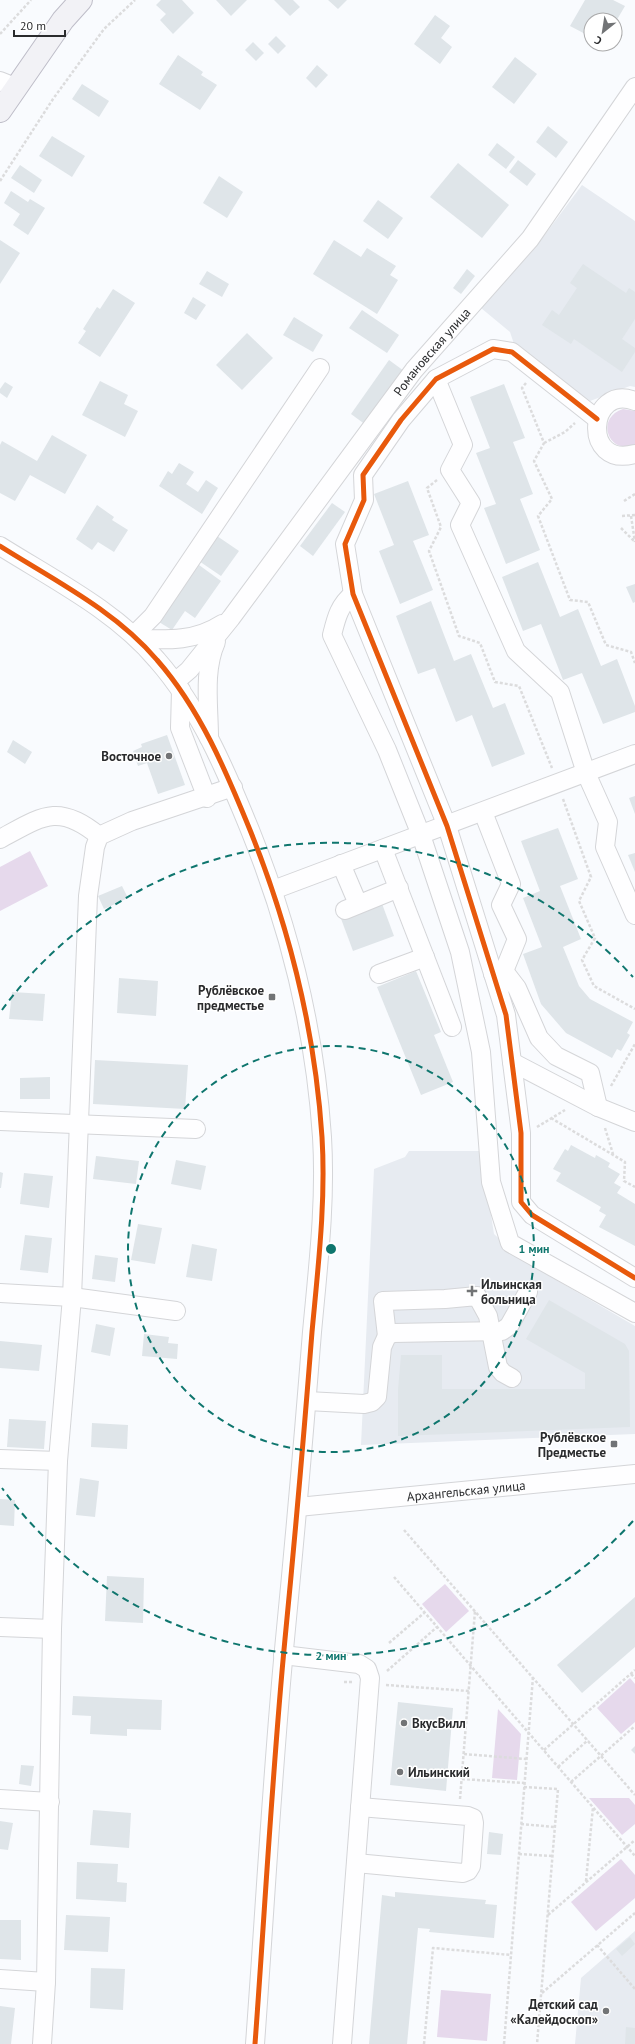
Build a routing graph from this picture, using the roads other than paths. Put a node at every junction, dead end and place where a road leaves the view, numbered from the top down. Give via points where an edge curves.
1 (81, 0) edge
2 (8, 84) edge
3 (635, 87) edge
4 (0, 111) edge
5 (320, 368) dead end
6 (436, 379) junction
7 (635, 402) edge
8 (591, 415) junction
9 (635, 454) edge
10 (0, 546) edge
11 (353, 594) junction
12 (231, 618) junction
13 (137, 637) junction
14 (178, 686) junction
15 (209, 738) junction
16 (635, 754) edge
17 (586, 773) junction
18 (233, 788) junction
19 (207, 798) junction
20 (483, 812) junction
21 (447, 826) junction
22 (421, 835) junction
23 (99, 836) junction
24 (0, 839) edge
25 (383, 849) junction
26 (341, 864) junction
27 (399, 888) junction
28 (273, 890) junction
29 (635, 915) edge
30 (425, 957) junction
31 (498, 972) junction
32 (379, 974) dead end
33 (452, 1027) dead end
34 (512, 1062) junction
35 (598, 1107) junction
36 (0, 1121) edge
37 (635, 1122) edge
38 (78, 1124) junction
39 (196, 1129) dead end
40 (520, 1202) junction
41 (500, 1213) junction
42 (635, 1278) edge
43 (528, 1292) dead end
44 (0, 1293) edge
45 (72, 1297) junction
46 (176, 1311) dead end
47 (635, 1313) edge
48 (492, 1331) junction
49 (386, 1336) junction
50 (512, 1378) dead end
51 (307, 1401) junction
52 (0, 1458) edge
53 (58, 1461) junction
54 (635, 1474) edge
55 (298, 1508) junction
56 (0, 1627) edge
57 (52, 1629) junction
58 (283, 1655) junction
59 (0, 1799) edge
60 (50, 1802) junction
61 (360, 1808) junction
62 (356, 1864) junction
63 (0, 1979) edge
64 (46, 1982) junction
65 (42, 2044) edge
66 (255, 2044) edge
67 (342, 2044) edge

1 - 2 main road
2 - 4 main road
3 - 12 street, Романовская улица via 530,238 414,370
5 - 13 street
6 - 8 street via 493,349 512,352
6 - 11 street via 401,420 363,475 364,500 345,544
6 - 17 street via 463,445 450,470 471,503 460,525 516,651 560,692
7 - 8 street via 622,399 611,402
8 - 9 street via 599,440 606,449 616,455
10 - 13 street via 92,604
11 - 21 street
11 - 22 street via 336,615 332,635 387,750
12 - 13 street, Романовская улица via 196,637 178,640
12 - 14 street, Романовская улица
12 - 15 street, Романовская улица via 217,640 209,663
13 - 14 street
14 - 15 street
14 - 19 street via 180,728
15 - 18 street
16 - 17 street
17 - 20 street
17 - 29 street via 608,822 605,847
18 - 19 street
18 - 28 street
19 - 23 street via 132,821
20 - 21 street
20 - 31 street via 511,884 501,905 517,939
21 - 22 street
21 - 31 street
22 - 25 street
22 - 41 street via 460,952 480,1044 491,1182
23 - 24 street via 70,817 51,815 37,819
23 - 38 street via 88,896
25 - 26 street
25 - 27 street
26 - 27 street via 351,907
26 - 28 street
27 - 30 street
28 - 51 street via 302,991 314,1057 322,1140 319,1245
30 - 32 street
30 - 33 street
31 - 34 street
31 - 35 street via 517,988 538,1038 556,1056 590,1073
34 - 35 street
34 - 40 street via 521,1133
35 - 37 street
36 - 38 street
38 - 39 street
38 - 45 street
40 - 41 street
40 - 42 street via 532,1215
41 - 47 street via 510,1243
43 - 48 street via 509,1326 502,1331
44 - 45 street
45 - 46 street
45 - 53 street
48 - 49 street via 394,1333
48 - 49 street via 488,1316 477,1296 383,1300
48 - 50 street via 498,1367
49 - 51 street via 382,1347 377,1397 372,1402 364,1404
51 - 55 street
52 - 53 street
53 - 57 street
54 - 55 street, Архангельская улица
55 - 58 street
56 - 57 street
57 - 60 street
58 - 61 street via 359,1664 368,1669 370,1684
58 - 66 street
59 - 60 street
60 - 64 street
61 - 62 street
61 - 62 street via 473,1818 471,1866 468,1871 463,1872
62 - 67 street
63 - 64 street
64 - 65 street

